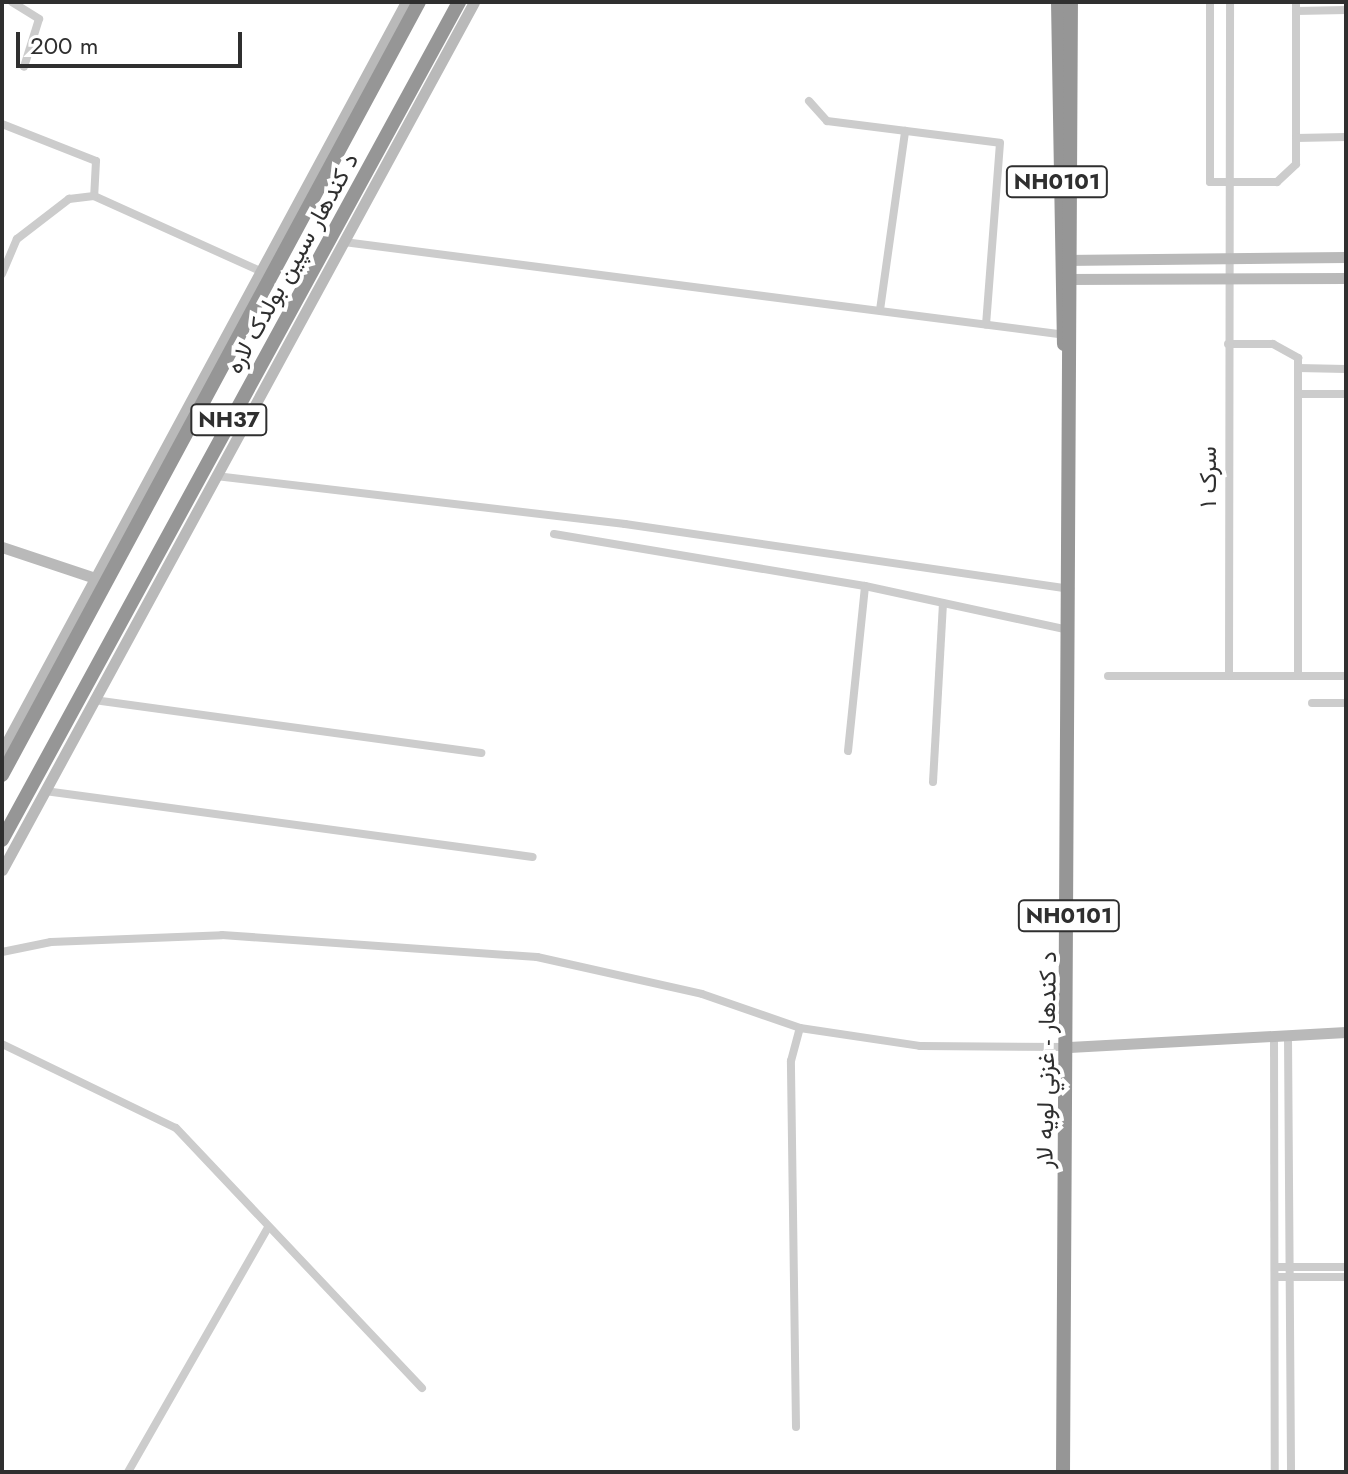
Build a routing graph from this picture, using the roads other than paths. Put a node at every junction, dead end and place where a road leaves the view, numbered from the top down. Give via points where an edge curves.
1 (12, 2) edge
2 (406, 2) edge
3 (419, 2) edge
4 (459, 2) edge
5 (474, 2) edge
6 (1058, 2) edge
7 (1071, 2) edge
8 (1210, 2) edge
9 (1230, 2) edge
10 (1296, 6) edge
11 (1346, 10) edge
12 (24, 67) dead end
13 (809, 101) dead end
14 (2, 124) edge
15 (905, 131) junction
16 (1346, 137) edge
17 (1296, 138) junction
18 (1229, 182) junction
19 (94, 196) junction
20 (344, 242) junction
21 (1346, 257) edge
22 (1229, 258) junction
23 (1065, 260) junction
24 (260, 271) junction
25 (2, 274) edge
26 (1229, 278) junction
27 (1346, 278) edge
28 (1065, 279) junction
29 (880, 310) junction
30 (986, 324) junction
31 (1066, 335) junction
32 (1228, 344) junction
33 (1298, 368) junction
34 (1346, 369) edge
35 (1298, 394) junction
36 (1346, 394) edge
37 (216, 476) junction
38 (554, 534) dead end
39 (2, 547) edge
40 (95, 578) junction
41 (865, 586) junction
42 (1071, 589) junction
43 (943, 603) junction
44 (1070, 631) junction
45 (1108, 676) dead end
46 (1229, 676) junction
47 (1298, 676) junction
48 (1346, 676) edge
49 (94, 700) junction
50 (1312, 703) dead end
51 (1346, 703) edge
52 (2, 751) edge
53 (848, 751) dead end
54 (481, 753) dead end
55 (2, 775) edge
56 (933, 782) dead end
57 (45, 791) junction
58 (2, 840) edge
59 (533, 857) dead end
60 (2, 870) edge
61 (2, 952) edge
62 (800, 1028) junction
63 (1346, 1032) edge
64 (1288, 1037) junction
65 (1274, 1038) junction
66 (2, 1044) edge
67 (1069, 1047) junction
68 (267, 1229) junction
69 (1275, 1267) junction
70 (1291, 1267) junction
71 (1346, 1267) edge
72 (1275, 1277) junction
73 (1291, 1277) junction
74 (1346, 1277) edge
75 (422, 1388) dead end
76 (796, 1427) dead end
77 (128, 1472) edge
78 (1063, 1472) edge
79 (1275, 1472) edge
80 (1291, 1472) edge

1 - 12 street via 39,19
2 - 24 street
3 - 55 highway, د کندهار سپین بولدک لاره / NH37
4 - 58 highway, د کندهار سپین بولدک لاره / NH37
5 - 20 street
6 - 23 highway, د کندهار - غزني لويه لار / NH0101
7 - 23 highway, د کندهار - غزني لويه لار / NH0101
8 - 18 street via 1210,182
9 - 18 street, سرک ۱
10 - 11 street
10 - 17 street
13 - 15 street via 827,121
14 - 19 street via 96,161
15 - 29 street
15 - 30 street via 1000,143 1005,152
16 - 17 street
17 - 18 street via 1288,179
18 - 22 street, سرک ۱
19 - 24 street
19 - 25 street via 69,199 17,239
20 - 29 street
20 - 37 street
21 - 22 street
22 - 23 street
22 - 26 street, سرک ۱
23 - 28 highway, د کندهار - غزني لويه لار / NH0101
24 - 40 street
26 - 27 street
26 - 28 street
26 - 32 street, سرک ۱
28 - 31 highway, د کندهار - غزني لويه لار / NH0101
29 - 30 street
30 - 31 street
31 - 42 highway, د کندهار - غزني لويه لار / NH0101
32 - 33 street via 1273,344 1298,358
32 - 46 street, سرک ۱
33 - 34 street
33 - 35 street
35 - 36 street
35 - 47 street
37 - 42 street via 625,524
37 - 49 street
38 - 41 street
39 - 40 street
40 - 52 street
41 - 43 street
41 - 53 street
42 - 44 highway, د کندهار - غزني لويه لار / NH0101
43 - 44 street
43 - 56 street
44 - 67 highway, د کندهار - غزني لويه لار / NH0101
45 - 46 street
46 - 47 street
47 - 48 street
49 - 54 street
49 - 57 street
50 - 51 street
57 - 59 street
57 - 60 street
61 - 62 street via 51,942 222,935 537,957 702,994
62 - 67 street via 920,1046
62 - 76 street via 791,1061
63 - 64 street
64 - 65 street
64 - 70 street
65 - 67 street
65 - 69 street
66 - 68 street via 176,1128
67 - 78 highway, د کندهار - غزني لويه لار / NH0101
68 - 75 street
68 - 77 street
69 - 70 street
69 - 72 street
70 - 71 street
70 - 73 street
72 - 73 street
72 - 79 street
73 - 74 street
73 - 80 street

